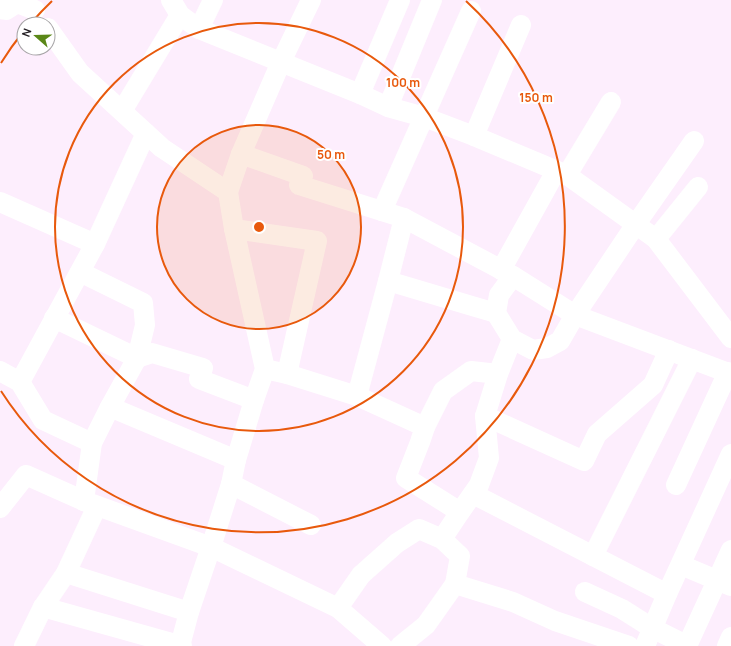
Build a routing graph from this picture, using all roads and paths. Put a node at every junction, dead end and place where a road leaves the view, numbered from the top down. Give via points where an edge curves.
1 (213, 0) edge
2 (311, 0) edge
3 (400, 0) edge
4 (432, 0) edge
5 (176, 7) edge
6 (0, 8) edge
7 (39, 11) edge
8 (471, 11) dead end
9 (521, 25) dead end
10 (199, 29) junction
11 (56, 39) edge
12 (281, 62) junction
13 (360, 94) junction
14 (611, 102) dead end
15 (388, 107) junction
16 (122, 111) junction
17 (424, 117) junction
18 (146, 134) junction
19 (474, 136) junction
20 (694, 141) dead end
21 (241, 154) junction
22 (562, 173) junction
23 (698, 186) dead end
24 (228, 192) junction
25 (0, 202) edge
26 (382, 211) junction
27 (404, 218) junction
28 (636, 224) junction
29 (234, 229) junction
30 (656, 239) junction
31 (95, 244) junction
32 (80, 272) junction
33 (507, 273) junction
34 (388, 281) junction
35 (496, 313) junction
36 (575, 315) junction
37 (54, 318) junction
38 (731, 338) edge
39 (512, 339) junction
40 (669, 350) junction
41 (137, 358) junction
42 (692, 358) junction
43 (265, 369) junction
44 (0, 371) edge
45 (730, 373) edge
46 (287, 374) junction
47 (498, 374) junction
48 (20, 382) junction
49 (356, 396) junction
50 (254, 400) junction
51 (110, 407) junction
52 (485, 416) junction
53 (425, 427) junction
54 (92, 443) junction
55 (731, 454) edge
56 (236, 460) junction
57 (231, 484) junction
58 (676, 485) dead end
59 (473, 494) junction
60 (90, 504) junction
61 (0, 508) edge
62 (460, 512) junction
63 (311, 525) dead end
64 (442, 539) junction
65 (211, 547) junction
66 (731, 550) edge
67 (592, 556) junction
68 (681, 565) junction
69 (66, 573) junction
70 (724, 583) edge
71 (455, 584) junction
72 (585, 592) dead end
73 (667, 594) junction
74 (43, 607) junction
75 (338, 608) junction
76 (189, 612) junction
77 (648, 637) edge
78 (731, 637) edge
79 (24, 646) edge
80 (181, 646) edge
81 (382, 646) edge
82 (400, 646) edge
83 (629, 646) edge
84 (688, 646) edge
85 (727, 646) edge

1 - 10 street
2 - 12 street
3 - 13 street
4 - 15 street
5 - 10 street
5 - 16 street
6 - 7 street via 6,10 17,3
8 - 17 street
9 - 19 street
10 - 12 street
11 - 16 street via 80,73
12 - 13 street
12 - 21 street
13 - 15 street
14 - 22 street
15 - 17 street
16 - 18 street
17 - 19 street
17 - 26 street
18 - 24 street via 162,148
18 - 31 street
19 - 22 street
20 - 28 street
21 - 24 street
21 - 26 street via 303,176 299,185
22 - 28 street
22 - 33 street
23 - 30 street
24 - 29 street
25 - 31 street
26 - 27 street
27 - 33 street
27 - 34 street
28 - 30 street
28 - 36 street
29 - 43 street
29 - 46 street via 317,241
30 - 38 street
31 - 32 street
32 - 37 street
32 - 41 street via 143,303 145,325
33 - 35 street
33 - 36 street
34 - 35 street
34 - 49 street
35 - 39 street
36 - 39 street via 560,341 547,348 533,350
36 - 40 street
37 - 41 street
37 - 48 street
39 - 47 street
40 - 42 street
40 - 52 street via 653,385 597,434 584,461
41 - 50 street via 152,353 203,368 199,379
41 - 51 street
42 - 45 street
42 - 67 street
43 - 46 street
43 - 50 street
44 - 48 street
45 - 58 street
46 - 49 street
47 - 52 street
47 - 53 street via 471,371 454,383 443,391
48 - 54 street via 42,420
49 - 53 street
50 - 56 street
51 - 54 street
51 - 56 street
52 - 59 street via 488,458 479,485
53 - 62 street via 406,478
54 - 60 street
55 - 68 street
56 - 57 street
57 - 63 street
57 - 65 street
59 - 62 street
59 - 67 street
60 - 61 street via 26,475
60 - 65 street
60 - 69 street
62 - 64 street
64 - 71 street via 460,556
64 - 75 street via 419,529 396,543 361,575
65 - 75 street
65 - 76 street
66 - 70 street
67 - 73 street
68 - 70 street
68 - 73 street
69 - 74 street
69 - 76 street
70 - 84 street
71 - 82 street via 426,625
71 - 83 street via 513,602 555,621
72 - 77 street via 622,609
73 - 77 street
74 - 79 street
74 - 80 street
75 - 81 street
76 - 80 street
77 - 84 street
78 - 85 street

